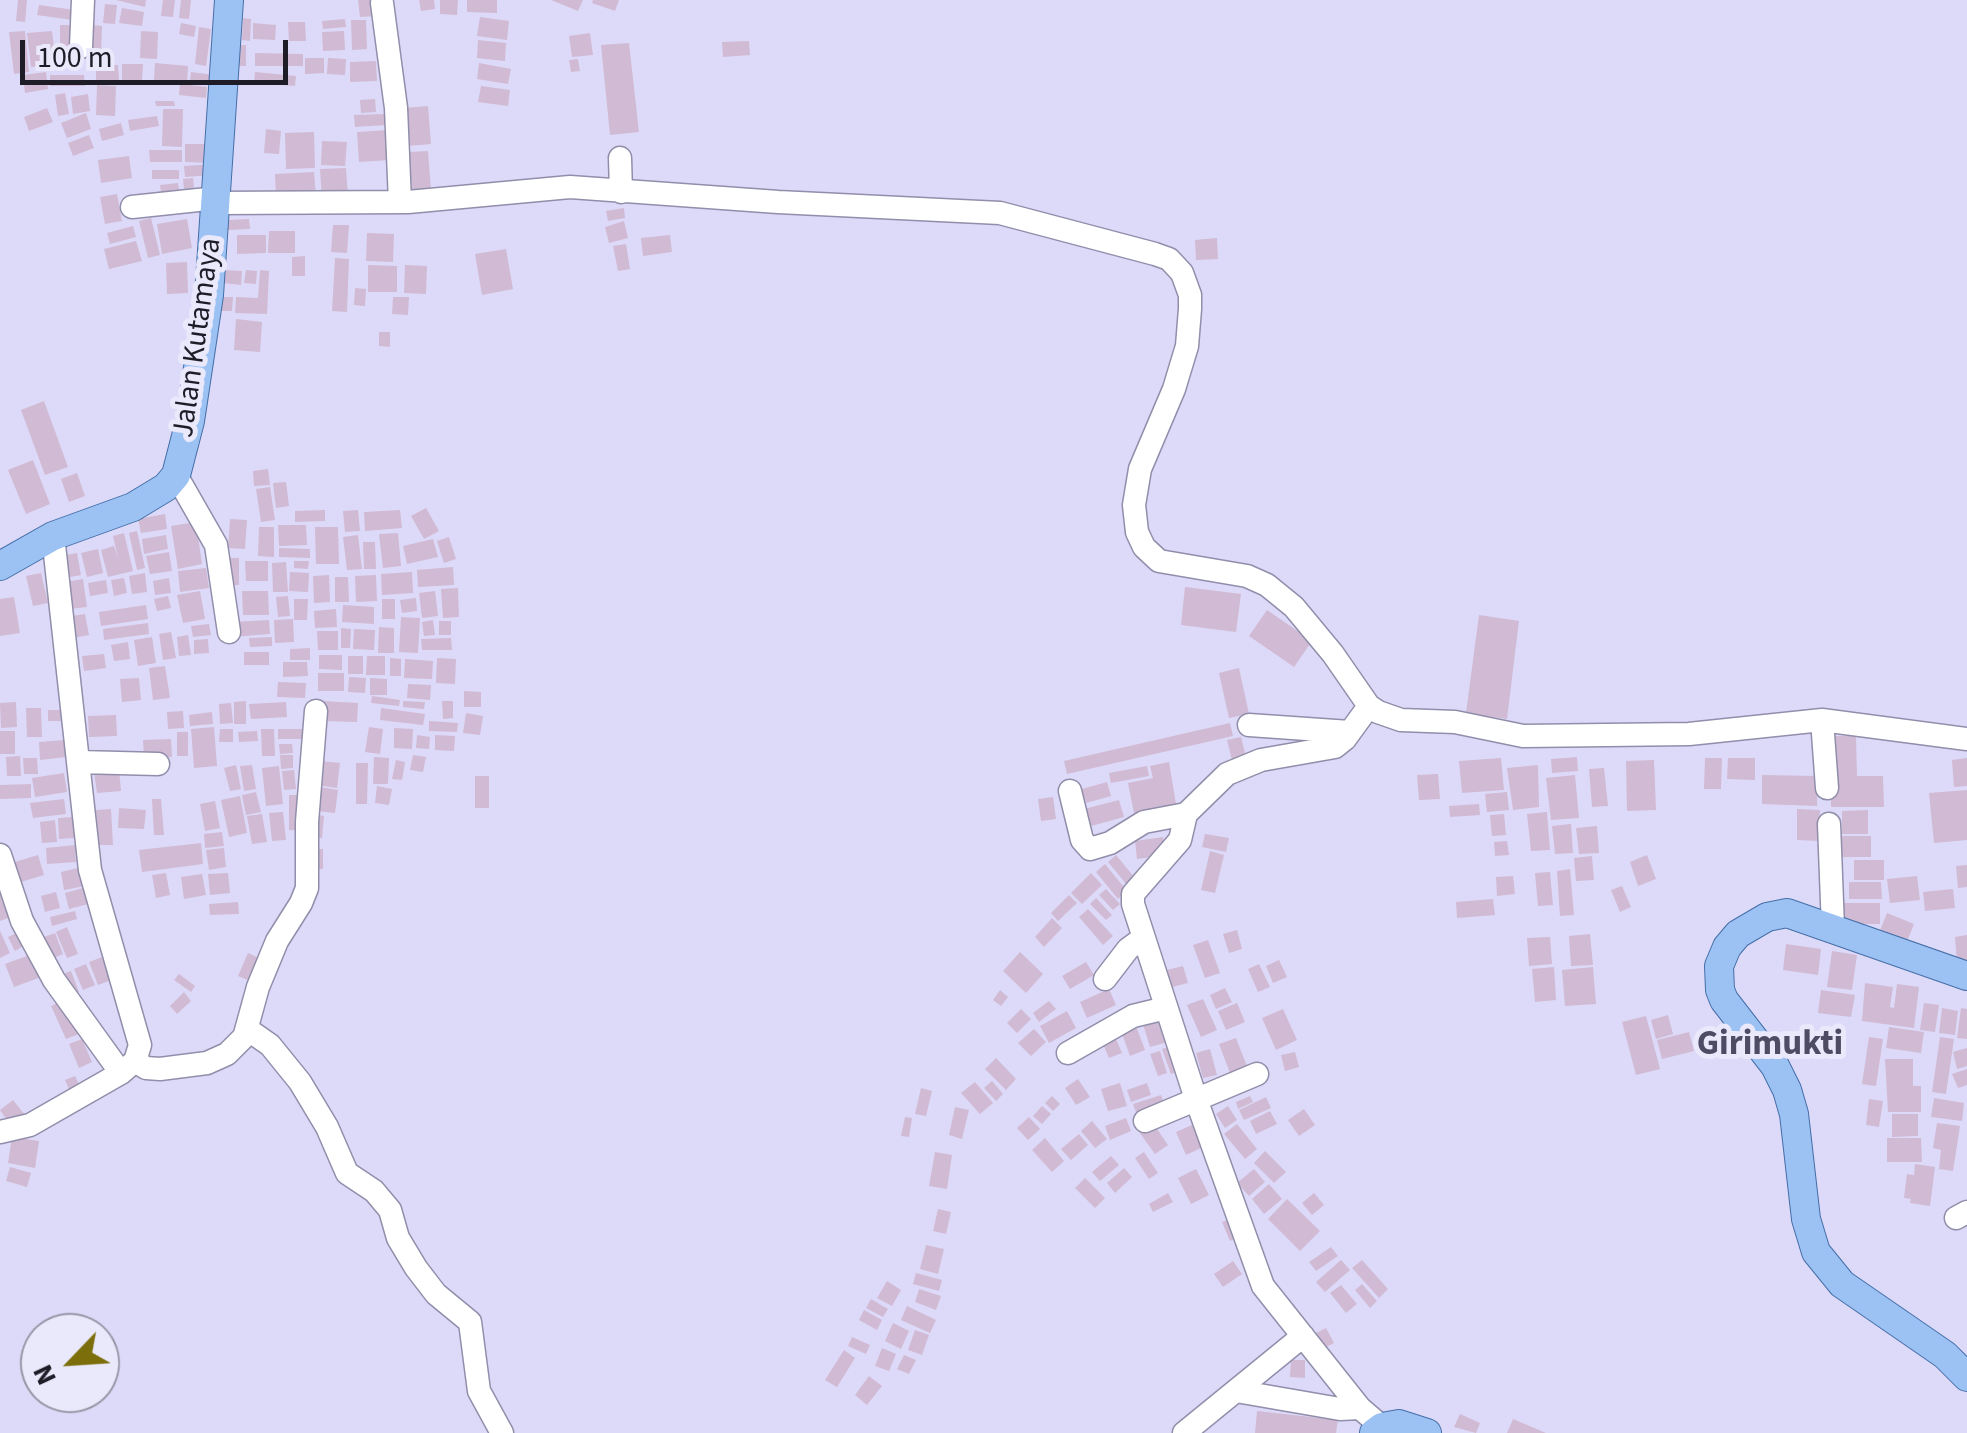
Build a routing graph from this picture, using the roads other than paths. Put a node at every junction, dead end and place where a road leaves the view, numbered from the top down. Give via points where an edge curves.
1 (83, 0) edge
2 (229, 0) edge
3 (382, 2) dead end
4 (81, 48) dead end
5 (620, 158) dead end
6 (621, 192) junction
7 (217, 200) junction
8 (400, 202) junction
9 (132, 207) dead end
10 (176, 475) junction
11 (53, 536) junction
12 (0, 566) edge
13 (230, 632) dead end
14 (1369, 706) junction
15 (316, 711) dead end
16 (1822, 720) junction
17 (1250, 725) dead end
18 (1350, 732) junction
19 (1967, 739) edge
20 (79, 762) junction
21 (158, 764) dead end
22 (1827, 788) dead end
23 (1070, 792) dead end
24 (1186, 814) junction
25 (1829, 824) dead end
26 (0, 855) edge
27 (1833, 928) junction
28 (1143, 938) junction
29 (1967, 976) edge
30 (1105, 979) dead end
31 (1166, 1008) junction
32 (245, 1034) junction
33 (1068, 1052) dead end
34 (128, 1067) junction
35 (1256, 1074) dead end
36 (1196, 1099) junction
37 (1145, 1121) dead end
38 (0, 1132) edge
39 (1303, 1336) junction
40 (1967, 1377) edge
41 (1236, 1392) junction
42 (1360, 1408) junction
43 (1378, 1430) edge
44 (502, 1433) edge
45 (1184, 1433) edge
46 (1427, 1433) edge

1 - 4 street
2 - 7 main road, Jalan Kutamaya
3 - 8 street
5 - 6 street
6 - 8 street via 548,187
6 - 14 street via 1000,212 1168,259 1190,294 1187,346 1140,469 1137,532 1160,561 1267,585 1304,619
7 - 8 street
7 - 9 street
7 - 10 main road, Jalan Kutamaya via 190,421
10 - 11 main road, Jalan Kutamaya via 134,507
10 - 13 street via 216,545
11 - 12 main road, Jalan Kutamaya
11 - 20 street
14 - 16 street via 1389,717 1523,736 1689,734
14 - 18 street
15 - 32 street via 306,888 270,956
16 - 19 street
16 - 22 street
17 - 18 street
18 - 24 street via 1335,747 1240,766
20 - 21 street
20 - 34 street via 90,870 139,1040
23 - 24 street via 1090,848 1144,822
24 - 28 street via 1180,840 1134,894
25 - 27 street
26 - 34 street via 22,922 54,980
27 - 29 main road
27 - 40 main road via 1787,913 1767,917 1726,947 1720,990 1787,1090 1816,1252 1842,1284
28 - 30 street
28 - 31 street
31 - 33 street via 1133,1016
31 - 36 street
32 - 34 street via 207,1063
32 - 44 street via 255,1032 300,1082 348,1173 383,1200 416,1268 470,1322 479,1391
34 - 38 street via 30,1125
35 - 36 street
36 - 37 street
36 - 39 street via 1263,1286
39 - 41 street
39 - 42 street
41 - 42 street
41 - 45 street
42 - 43 street
43 - 46 main road via 1399,1424

